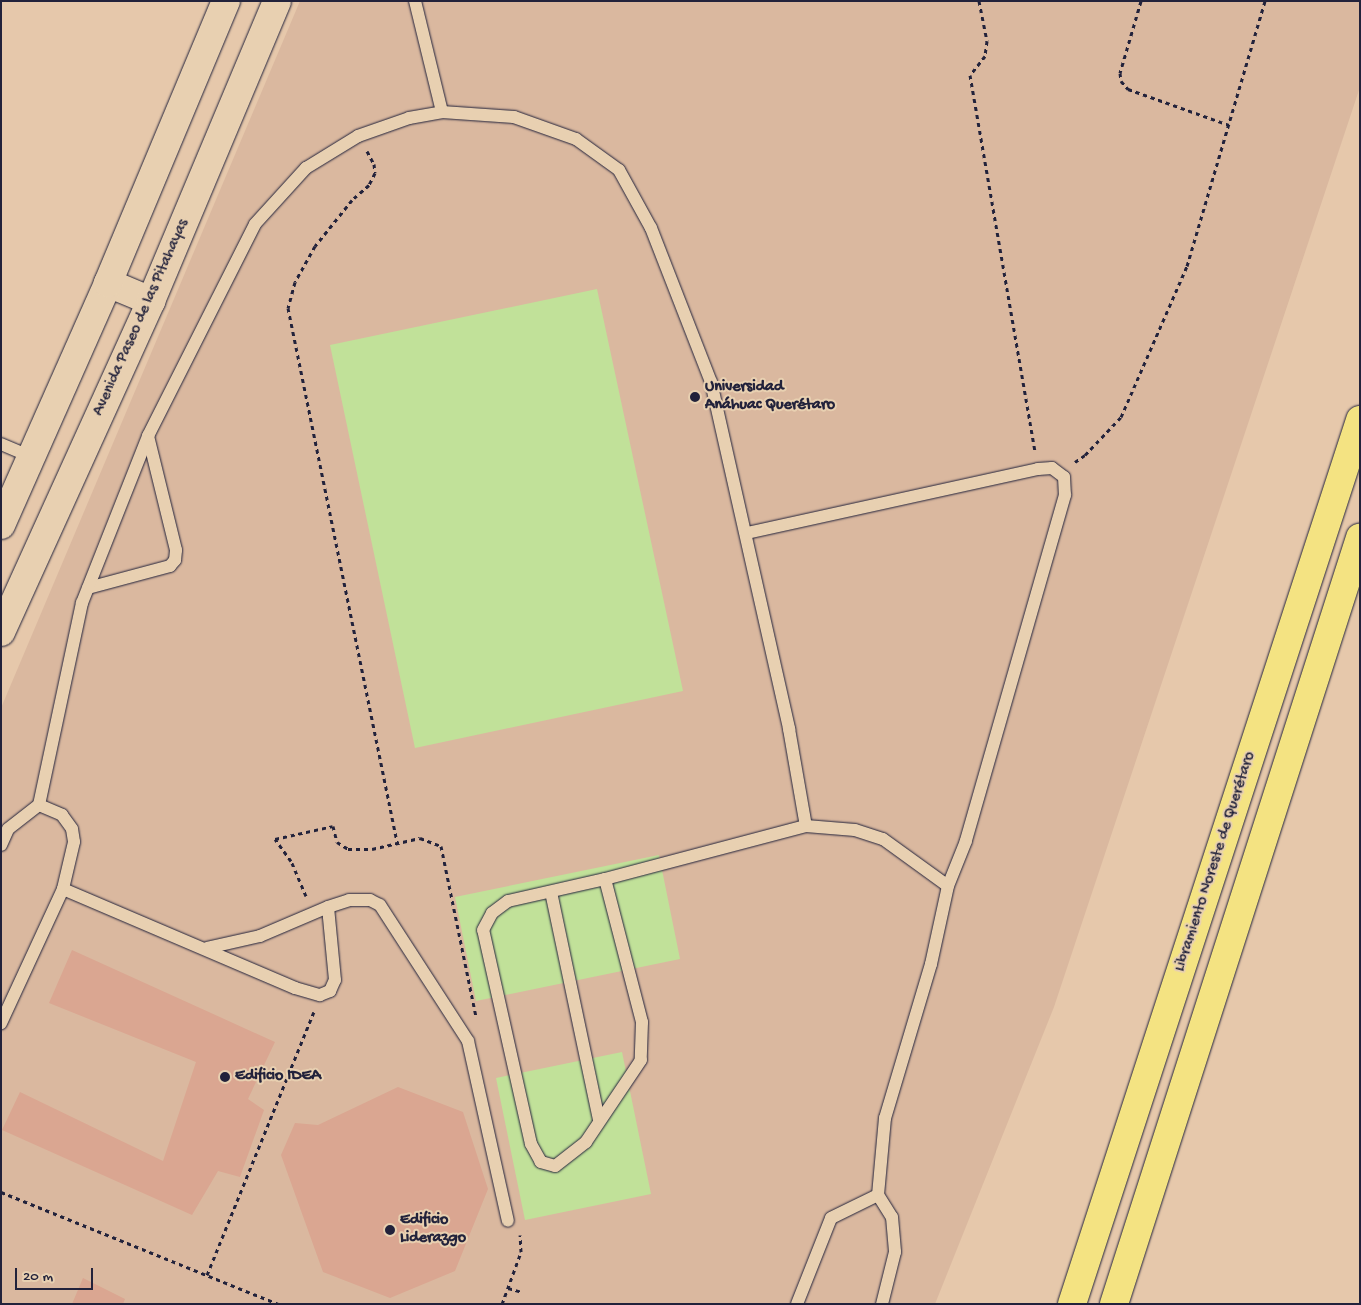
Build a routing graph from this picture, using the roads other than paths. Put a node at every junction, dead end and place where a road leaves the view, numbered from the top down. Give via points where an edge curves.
1 (226, 1) edge
2 (277, 1) edge
3 (415, 1) edge
4 (442, 112) junction
5 (108, 283) junction
6 (151, 302) junction
7 (1360, 420) edge
8 (148, 436) junction
9 (1, 444) edge
10 (31, 457) junction
11 (1, 525) edge
12 (747, 533) junction
13 (1360, 538) edge
14 (88, 588) junction
15 (1, 632) edge
16 (39, 805) junction
17 (806, 826) junction
18 (1, 846) edge
19 (604, 879) junction
20 (948, 886) junction
21 (63, 889) junction
22 (550, 892) junction
23 (328, 907) junction
24 (207, 948) junction
25 (1, 1024) edge
26 (599, 1120) junction
27 (878, 1195) junction
28 (508, 1222) dead end
29 (797, 1304) edge
30 (882, 1304) edge
31 (1072, 1304) edge
32 (1114, 1304) edge

1 - 5 street
2 - 6 street, Avenida Paseo de las Pitahayas
3 - 4 lane
4 - 8 lane via 409,118 358,136 306,168 255,224
4 - 12 lane via 514,117 576,139 619,170 651,228 711,382
5 - 6 street
5 - 10 street
6 - 15 street, Avenida Paseo de las Pitahayas
7 - 31 highway, Libramiento Noreste de Querétaro
8 - 14 lane
8 - 14 lane via 176,550 175,560 170,566
9 - 10 lane
10 - 11 street
12 - 17 lane
12 - 20 lane via 1038,470 1052,468 1064,477 1065,495 966,841
13 - 32 highway
14 - 16 lane via 82,603
16 - 18 lane via 8,829
16 - 21 lane via 62,814 72,829 74,842
17 - 19 lane
17 - 20 lane via 855,830 882,839
19 - 22 lane
19 - 26 lane via 642,1022 641,1060
20 - 27 lane via 930,964 885,1118
21 - 24 lane
21 - 25 lane
22 - 26 lane
22 - 26 lane via 508,900 492,914 483,930 531,1144 542,1162 555,1166 586,1142
23 - 24 lane via 260,936
23 - 24 lane via 335,980 330,991 320,995 295,988
23 - 28 lane via 349,900 370,900 380,905 468,1041
27 - 29 lane via 831,1218
27 - 30 lane via 892,1217 895,1252

